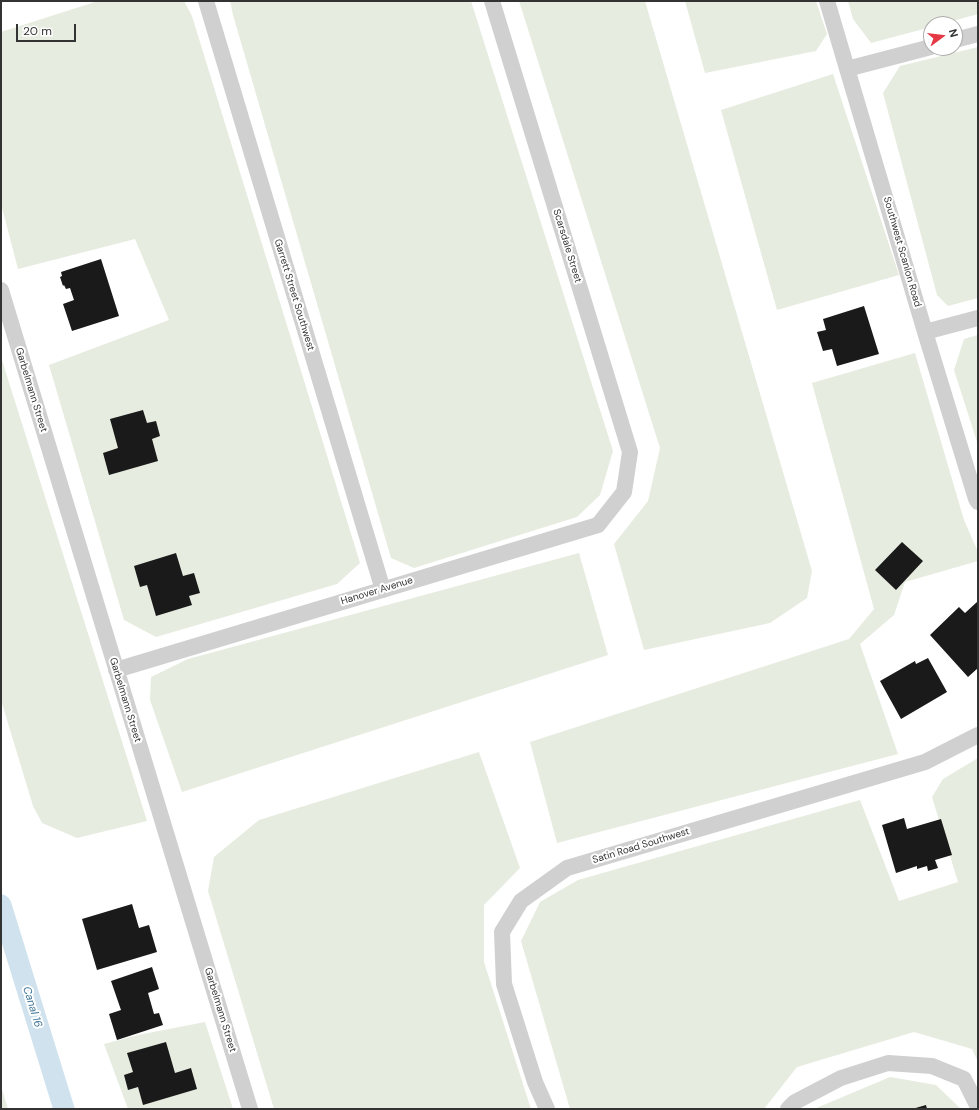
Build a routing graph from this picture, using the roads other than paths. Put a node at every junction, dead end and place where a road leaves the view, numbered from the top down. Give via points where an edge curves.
1 (206, 1) edge
2 (492, 1) edge
3 (827, 1) edge
4 (978, 34) edge
5 (963, 38) edge
6 (923, 49) edge
7 (847, 69) junction
8 (1, 290) edge
9 (978, 318) edge
10 (925, 332) junction
11 (624, 492) joint
12 (978, 502) edge
13 (383, 590) junction
14 (116, 670) junction
15 (978, 735) edge
16 (978, 1107) edge
17 (250, 1109) edge
18 (547, 1109) edge
19 (788, 1109) edge

1 - 13 street, Garrett Street Southwest
2 - 11 street, Scarsdale Street via 630,452
3 - 7 street, Southwest Scanlon Road
4 - 5 street
6 - 7 street
7 - 10 street, Southwest Scanlon Road
8 - 14 street, Garbelmann Street
9 - 10 street
10 - 12 street, Southwest Scanlon Road
11 - 13 street, Hanover Avenue via 598,525
13 - 14 street, Hanover Avenue
14 - 17 street, Garbelmann Street
15 - 18 street, Satin Road Southwest via 925,762 567,868 521,900 502,932 504,984
16 - 19 street via 964,1079 932,1066 888,1063 841,1078 795,1102

